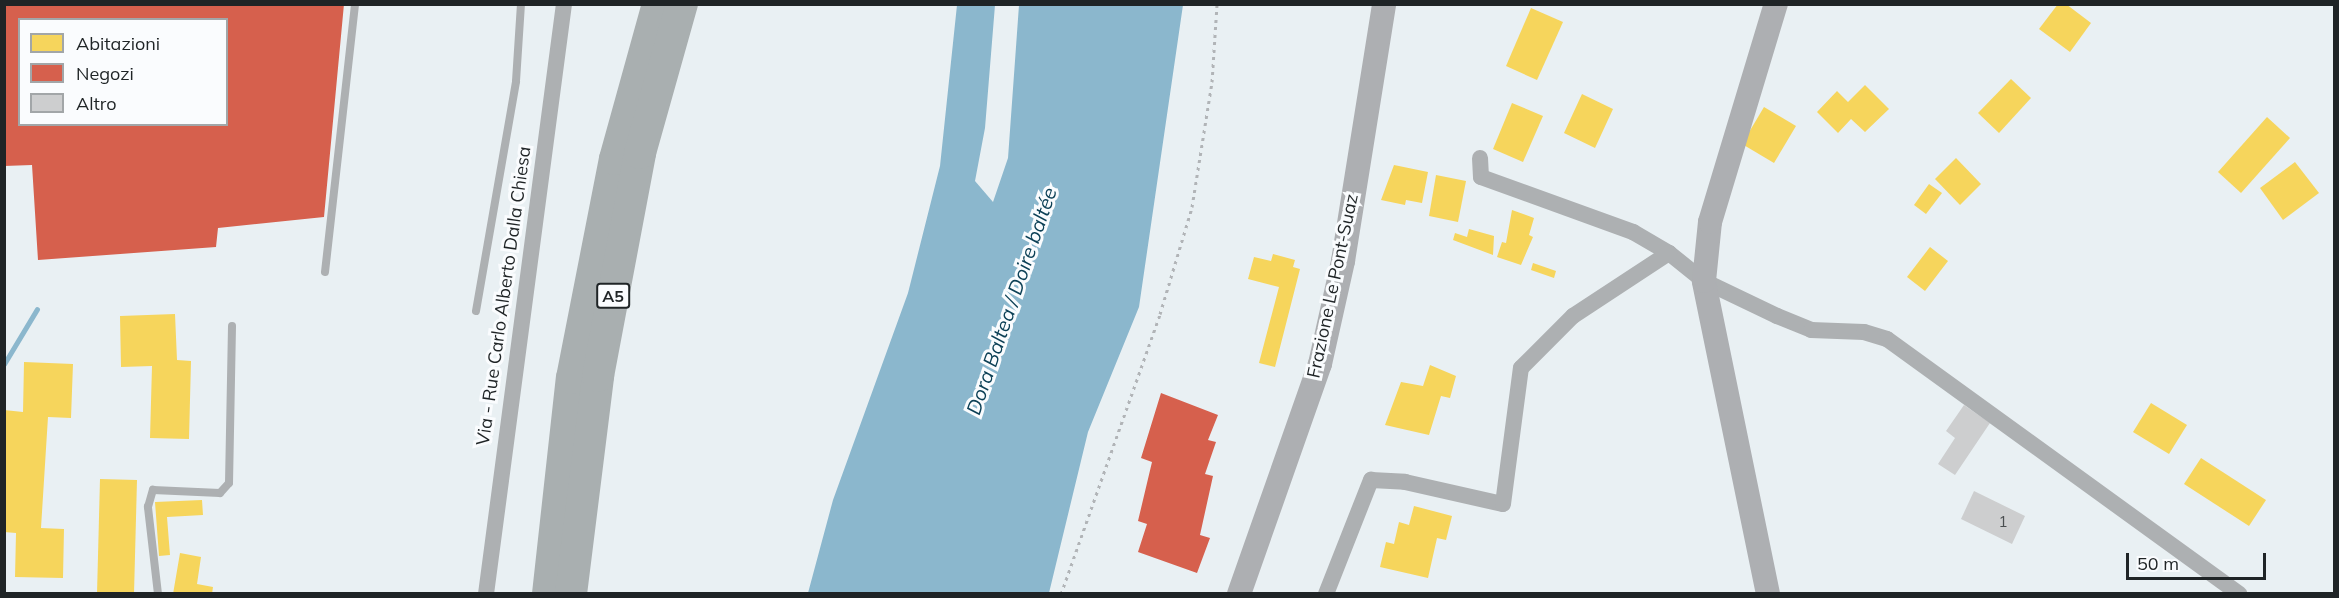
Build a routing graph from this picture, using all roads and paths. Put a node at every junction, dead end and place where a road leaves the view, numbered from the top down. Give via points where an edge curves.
1 (355, 4) edge
2 (521, 4) edge
3 (564, 4) edge
4 (658, 4) edge
5 (682, 4) edge
6 (1217, 4) edge
7 (1384, 4) edge
8 (1776, 4) edge
9 (339, 57) dead end
10 (349, 58) junction
11 (1480, 158) dead end
12 (1669, 253) junction
13 (325, 272) dead end
14 (1704, 281) junction
15 (476, 311) dead end
16 (232, 326) dead end
17 (158, 594) edge
18 (486, 594) edge
19 (548, 594) edge
20 (571, 594) edge
21 (1061, 594) edge
22 (1239, 594) edge
23 (1326, 594) edge
24 (1768, 594) edge
25 (2240, 594) edge

1 - 10 lane
2 - 15 lane via 516,81
3 - 18 street, Via - Rue Carlo Alberto Dalla Chiesa
4 - 19 highway, A5 via 615,159 572,378
5 - 20 highway, A5 via 639,153 598,376
6 - 21 path via 1212,82 1192,207 1160,314
7 - 22 main road, Frazione Le Pont-Suaz via 1343,261 1320,364
8 - 14 main road via 1710,222
9 - 10 lane
10 - 13 lane
11 - 12 street via 1481,177 1633,232
12 - 14 street
12 - 23 street via 1573,316 1521,368 1503,504 1405,482 1371,480
14 - 24 main road
14 - 25 street via 1811,330 1864,332 1887,339
16 - 17 lane via 229,483 220,493 153,490 148,507

